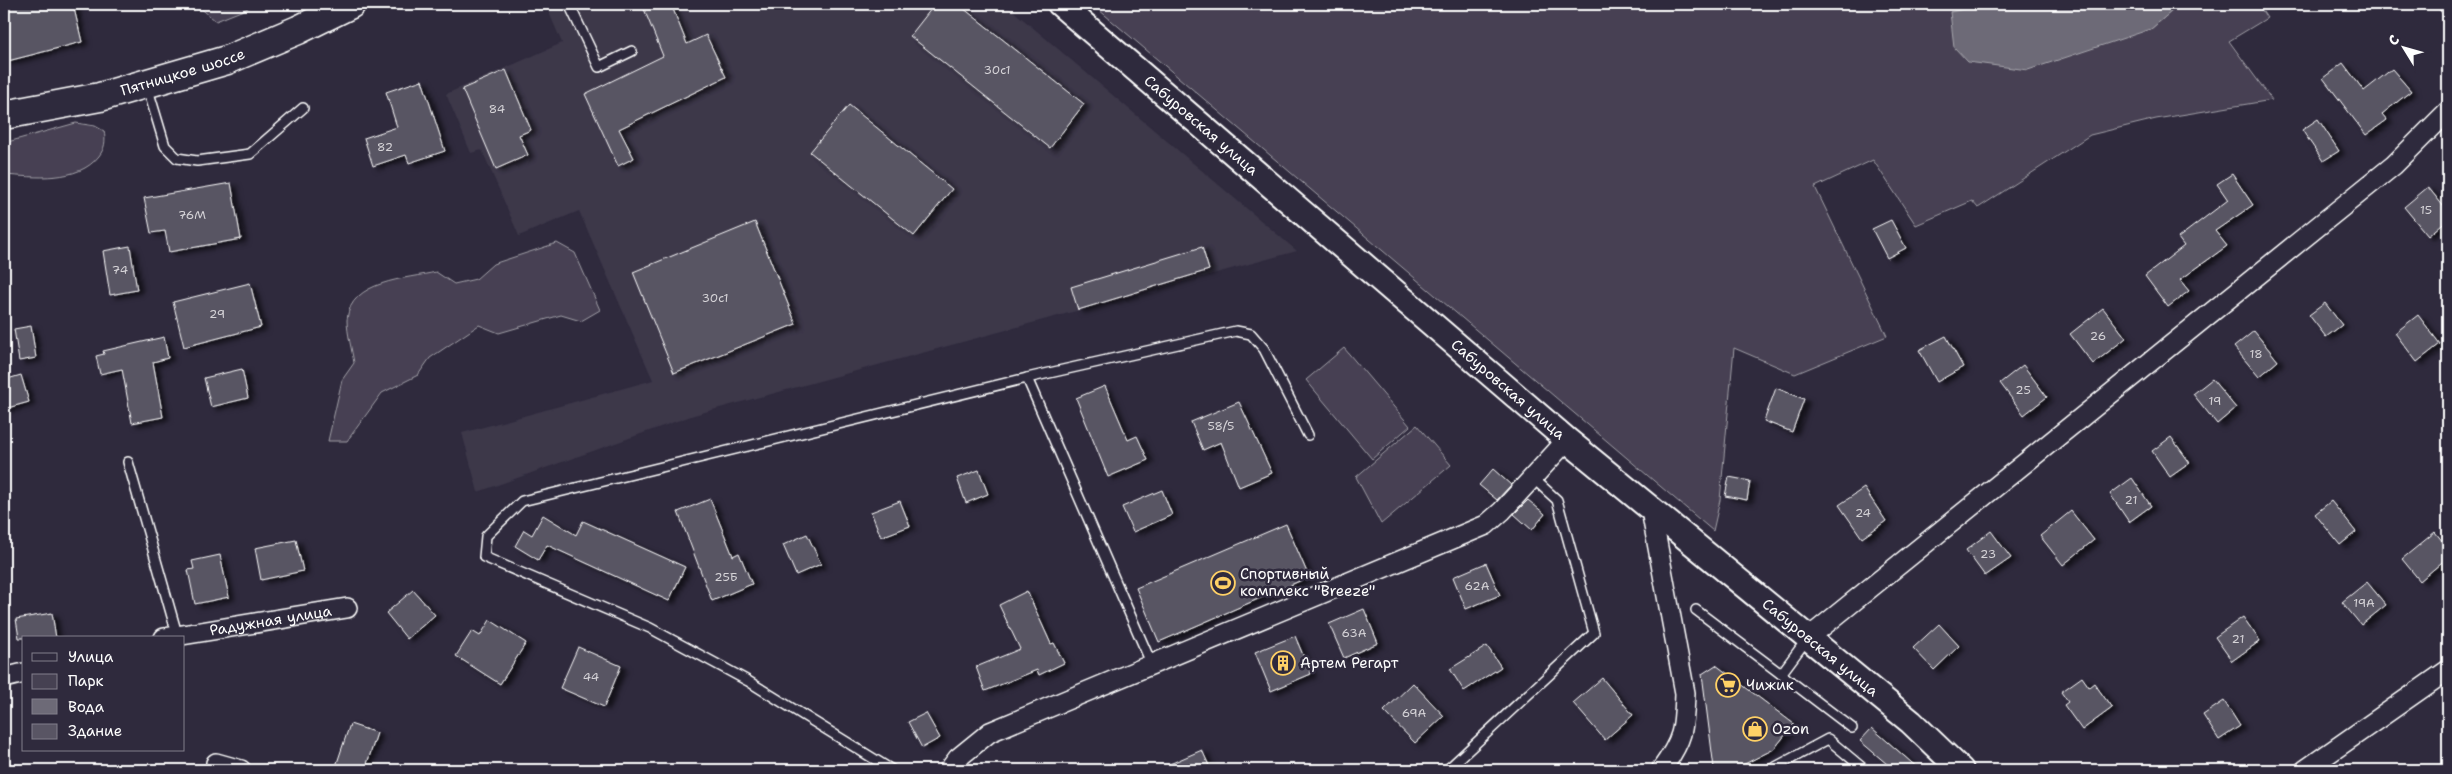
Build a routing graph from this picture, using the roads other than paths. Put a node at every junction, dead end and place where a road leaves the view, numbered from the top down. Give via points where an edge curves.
1 (351, 4) edge
2 (569, 4) edge
3 (1060, 4) edge
4 (2442, 4) edge
5 (2448, 11) edge
6 (632, 51) dead end
7 (146, 83) junction
8 (303, 108) dead end
9 (2448, 111) edge
10 (4, 115) edge
11 (1027, 378) junction
12 (1308, 435) dead end
13 (1567, 440) junction
14 (128, 462) dead end
15 (1533, 478) junction
16 (1651, 510) junction
17 (346, 608) dead end
18 (1696, 610) dead end
19 (171, 636) edge
20 (1807, 639) junction
21 (1152, 665) junction
22 (2448, 670) edge
23 (22, 674) edge
24 (1781, 674) junction
25 (4, 678) edge
26 (1852, 728) dead end
27 (216, 763) dead end
28 (240, 770) edge
29 (892, 770) edge
30 (949, 770) edge
31 (1446, 770) edge
32 (1661, 770) edge
33 (1770, 770) edge
34 (1865, 770) edge
35 (1961, 770) edge
36 (2305, 770) edge

1 - 7 main road, Пятницкое шоссе via 227,60
2 - 6 lane via 599,67
3 - 13 street, Сабуровская улица
4 - 5 lane
7 - 8 lane via 165,146 177,158 197,161 250,154
7 - 10 main road, Пятницкое шоссе via 100,97
9 - 20 street via 2394,165
11 - 12 lane via 1236,331 1251,334 1264,349
11 - 21 lane
11 - 29 lane via 522,500 486,536 484,557 650,628 748,681
13 - 15 street
13 - 16 street, Сабуровская улица
14 - 19 lane
15 - 21 street via 1486,525
15 - 31 lane via 1557,500 1594,633
16 - 20 street, Сабуровская улица
16 - 32 street via 1685,693 1684,724 1677,748
17 - 19 street, Радужная улица
18 - 24 lane
20 - 24 lane
20 - 35 street, Сабуровская улица via 1911,722
21 - 30 street via 990,732 958,758
22 - 36 street
23 - 25 street
24 - 26 lane
27 - 28 street
33 - 34 lane via 1828,739

